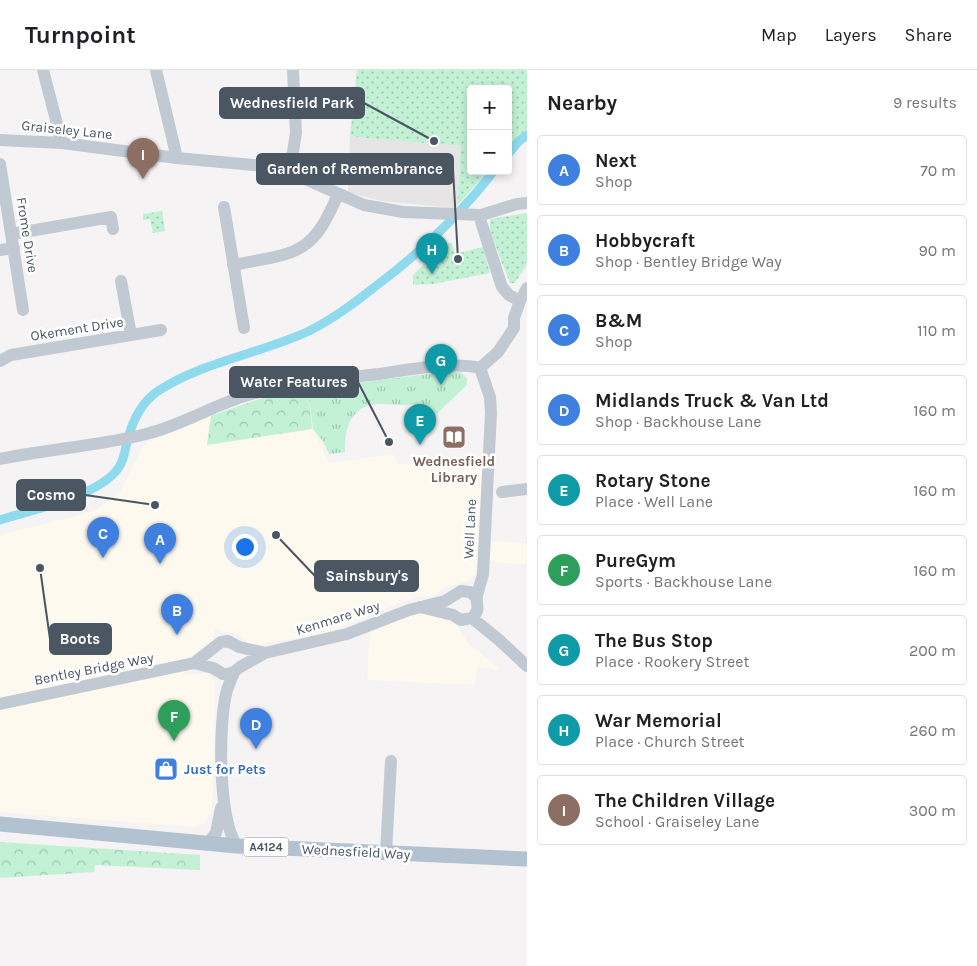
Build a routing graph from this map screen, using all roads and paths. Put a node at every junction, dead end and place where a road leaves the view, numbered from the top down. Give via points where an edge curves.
1 (43, 70) edge
2 (156, 70) edge
3 (293, 70) edge
4 (0, 140) edge
5 (62, 143) junction
6 (177, 158) junction
7 (0, 164) edge
8 (287, 171) junction
9 (338, 194) junction
10 (527, 203) edge
11 (224, 207) dead end
12 (481, 215) junction
13 (113, 229) dead end
14 (12, 234) junction
15 (14, 248) junction
16 (0, 250) edge
17 (233, 265) junction
18 (121, 281) dead end
19 (527, 288) edge
20 (520, 301) junction
21 (23, 310) dead end
22 (244, 328) dead end
23 (521, 328) edge
24 (161, 330) dead end
25 (131, 335) junction
26 (0, 361) edge
27 (480, 368) junction
28 (0, 459) edge
29 (527, 489) edge
30 (502, 492) dead end
31 (453, 596) junction
32 (474, 604) junction
33 (420, 607) junction
34 (453, 615) junction
35 (239, 647) junction
36 (210, 652) junction
37 (265, 653) junction
38 (194, 663) junction
39 (527, 666) edge
40 (215, 670) junction
41 (237, 670) junction
42 (227, 690) junction
43 (0, 704) edge
44 (391, 761) dead end
45 (223, 801) junction
46 (2, 826) edge
47 (208, 843) junction
48 (237, 846) junction
49 (386, 853) junction
50 (527, 859) edge

1 - 5 street
2 - 6 street
3 - 8 street via 296,133
4 - 5 street, Graiseley Lane
5 - 6 street, Graiseley Lane
6 - 8 street, Graiseley Lane
7 - 14 street, Frome Drive
8 - 9 street, Graiseley Lane
9 - 12 street, Graiseley Lane via 373,208
9 - 17 street via 324,224 306,245 286,255
10 - 12 street, Graiseley Lane
11 - 17 street
12 - 20 street via 502,287
13 - 14 street via 111,217
14 - 15 street, Frome Drive
15 - 16 street
15 - 21 street, Frome Drive
17 - 22 street
18 - 25 street
19 - 20 street
20 - 23 street via 514,318
23 - 27 street
24 - 25 street, Okement Drive
25 - 26 street, Okement Drive via 11,355
27 - 28 street via 466,365 437,367 269,389 144,435
27 - 32 street, Well Lane via 490,397 491,413 482,574
29 - 30 street
31 - 32 street, Kenmare Way via 461,591
31 - 33 street, Kenmare Way
31 - 34 street via 450,606
32 - 34 street via 461,620
32 - 39 street via 494,635
33 - 34 street
33 - 37 street, Kenmare Way via 348,634
35 - 36 street via 233,642 221,642
35 - 37 street
35 - 41 street via 243,657
36 - 38 street
36 - 40 street via 210,663
37 - 41 street
38 - 40 street
38 - 43 street, Bentley Bridge Way
40 - 41 street via 228,674
40 - 42 street
41 - 42 street
42 - 45 street via 222,728
44 - 49 street
45 - 47 street via 216,833
45 - 48 street via 230,833
46 - 47 main road, Wednesfield Way / A4124
47 - 48 main road, Wednesfield Way / A4124
48 - 49 main road, Wednesfield Way / A4124
49 - 50 main road, Wednesfield Way / A4124

